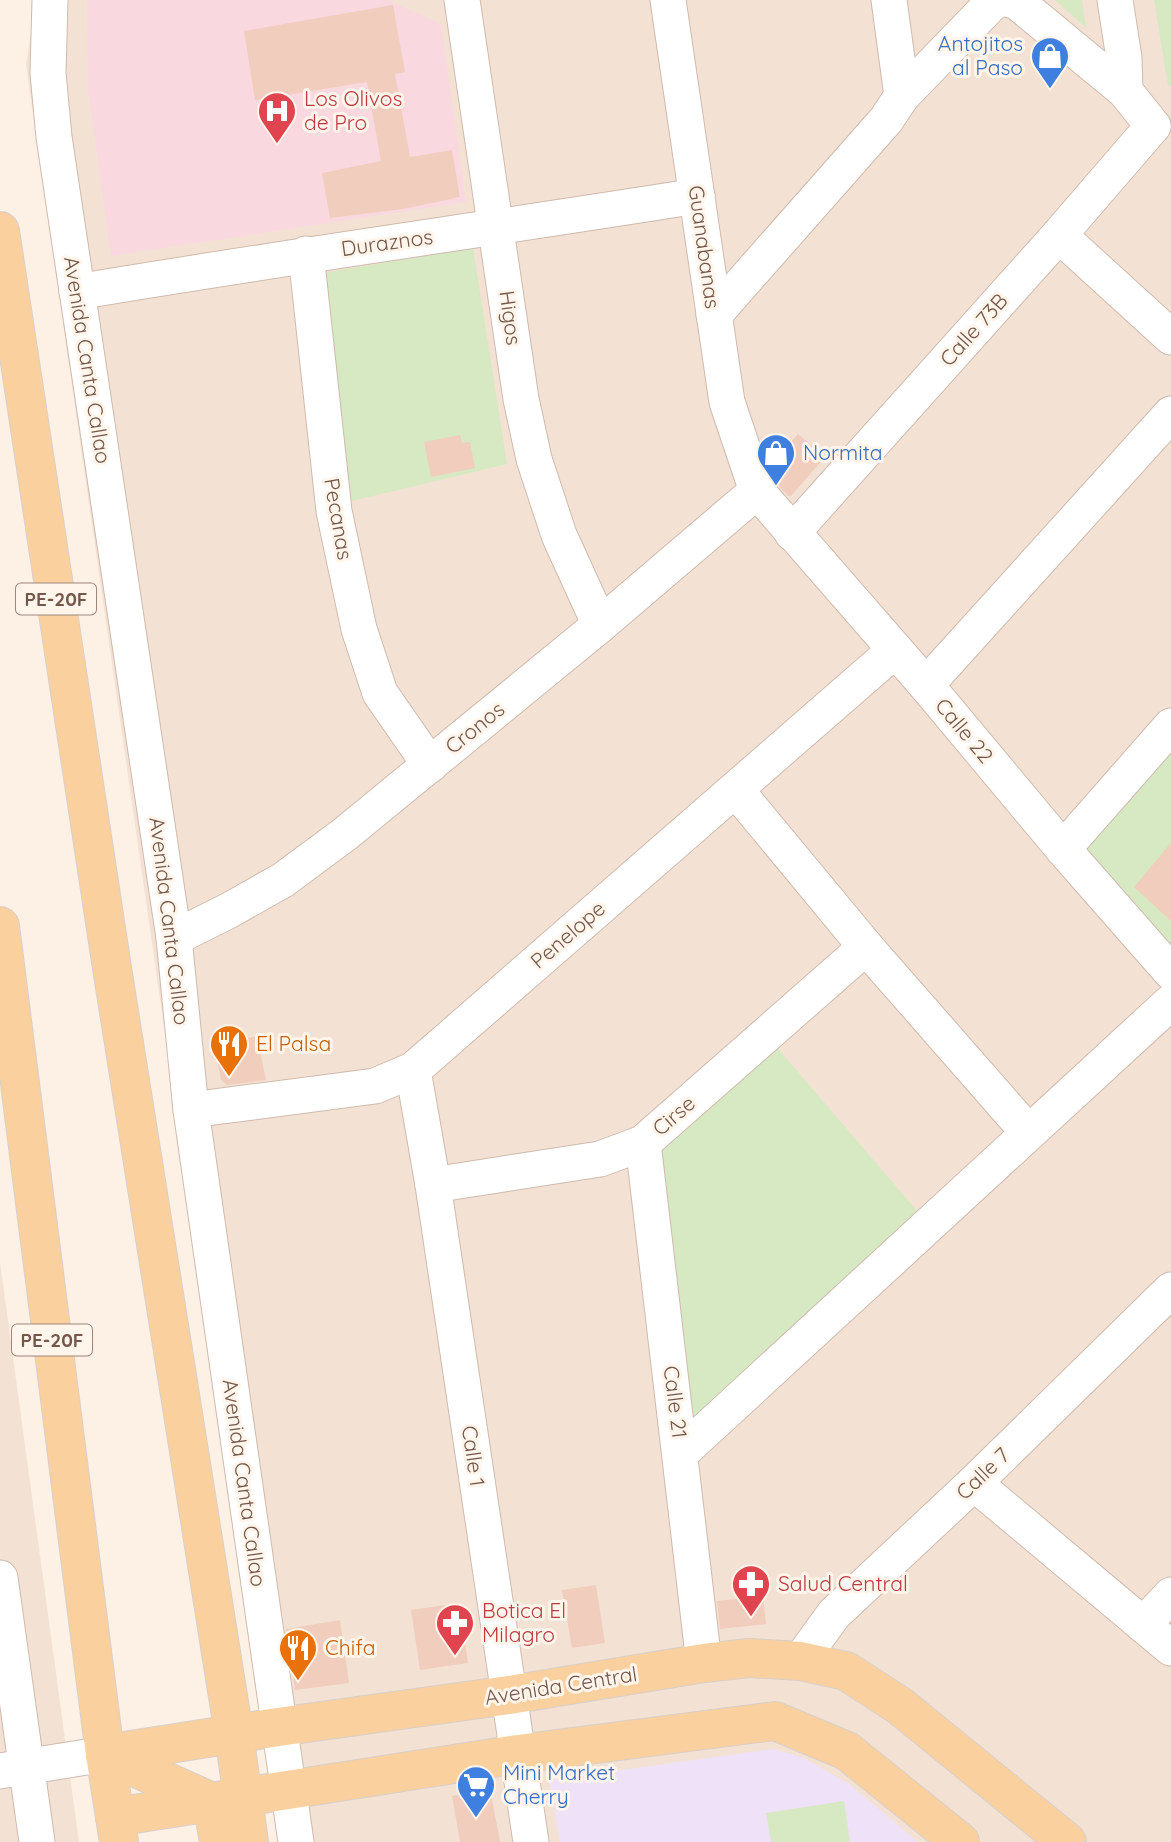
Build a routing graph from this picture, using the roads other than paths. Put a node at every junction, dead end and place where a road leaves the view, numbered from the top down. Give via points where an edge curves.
1 (50, 0) edge
2 (667, 0) edge
3 (889, 0) edge
4 (998, 0) edge
5 (1010, 0) edge
6 (1115, 0) edge
7 (459, 2) edge
8 (1125, 91) junction
9 (902, 96) junction
10 (1162, 124) edge
11 (697, 196) junction
12 (497, 228) junction
13 (0, 231) edge
14 (1059, 235) junction
15 (306, 254) junction
16 (77, 292) junction
17 (714, 315) junction
18 (1171, 337) edge
19 (1171, 414) edge
20 (757, 491) junction
21 (792, 533) junction
22 (600, 625) junction
23 (894, 651) junction
24 (926, 685) junction
25 (1171, 726) edge
26 (430, 765) junction
27 (736, 790) junction
28 (1063, 849) junction
29 (0, 926) edge
30 (174, 938) junction
31 (866, 947) junction
32 (1171, 972) edge
33 (1171, 1002) edge
34 (413, 1070) junction
35 (191, 1110) junction
36 (1028, 1132) junction
37 (643, 1143) junction
38 (433, 1185) junction
39 (1171, 1290) edge
40 (681, 1453) junction
41 (974, 1483) junction
42 (0, 1578) edge
43 (1171, 1595) edge
44 (1143, 1625) junction
45 (1171, 1648) edge
46 (800, 1661) junction
47 (704, 1662) junction
48 (509, 1695) junction
49 (278, 1727) junction
50 (234, 1734) junction
51 (105, 1754) junction
52 (518, 1754) junction
53 (13, 1768) edge
54 (288, 1790) junction
55 (228, 1800) junction
56 (117, 1829) edge
57 (37, 1842) edge
58 (219, 1842) edge
59 (249, 1842) edge
60 (296, 1842) edge
61 (531, 1842) edge
62 (960, 1842) edge
63 (1067, 1842) edge

1 - 16 street, Avenida Canta Callao via 48,73
2 - 11 street, Guanabanas
3 - 9 street
4 - 9 street
5 - 8 street
6 - 8 street
7 - 12 street, Higos
8 - 10 street
9 - 17 street
10 - 14 street, Calle 73B
11 - 12 street, Duraznos
11 - 17 street, Guanabanas
12 - 15 street, Duraznos
12 - 22 street, Higos via 534,459 559,535
13 - 50 main road, PE-20F
14 - 18 street
14 - 21 street, Calle 73B
15 - 16 street, Duraznos
15 - 26 street, Pecanas via 334,511 359,629 380,693
16 - 30 street, Avenida Canta Callao
17 - 20 street, Guanabanas via 727,401
19 - 24 street
20 - 21 street, Calle 22
20 - 22 street, Cronos
21 - 23 street, Calle 22
22 - 26 street, Cronos
23 - 24 street, Calle 22
23 - 27 street, Penelope
24 - 28 street, Calle 22
25 - 28 street
26 - 30 street, Cronos via 283,880
27 - 31 street
27 - 34 street, Penelope
28 - 32 street, Calle 22
29 - 51 main road, PE-20F
30 - 35 street, Avenida Canta Callao
31 - 36 street
31 - 37 street, Cirse
33 - 36 street
34 - 35 street, Penelope via 376,1086
34 - 38 street, Calle 1
35 - 49 street, Avenida Canta Callao
36 - 40 street
37 - 38 street, Cirse via 600,1159
37 - 40 street, Calle 21
38 - 48 street, Calle 1
39 - 41 street, Calle 7
40 - 47 street, Calle 21
41 - 44 street
41 - 46 street, Calle 7 via 834,1614
42 - 53 street
43 - 44 street
44 - 45 street
46 - 47 main road, Avenida Central via 749,1658
46 - 63 main road, Avenida Central via 846,1671 900,1706
47 - 48 main road, Avenida Central
48 - 49 main road, Avenida Central
48 - 52 street, Calle 1
49 - 50 main road, Avenida Central
49 - 54 street, Avenida Canta Callao
50 - 51 main road, Avenida Central
50 - 55 main road, PE-20F
51 - 53 street, Avenida Central
51 - 55 main road
51 - 56 main road, PE-20F
52 - 54 main road
52 - 61 street, Calle 1
52 - 62 main road via 775,1721 847,1751
53 - 57 street
54 - 55 main road
54 - 60 street, Avenida Canta Callao
55 - 56 main road
55 - 58 main road
55 - 59 main road, PE-20F

